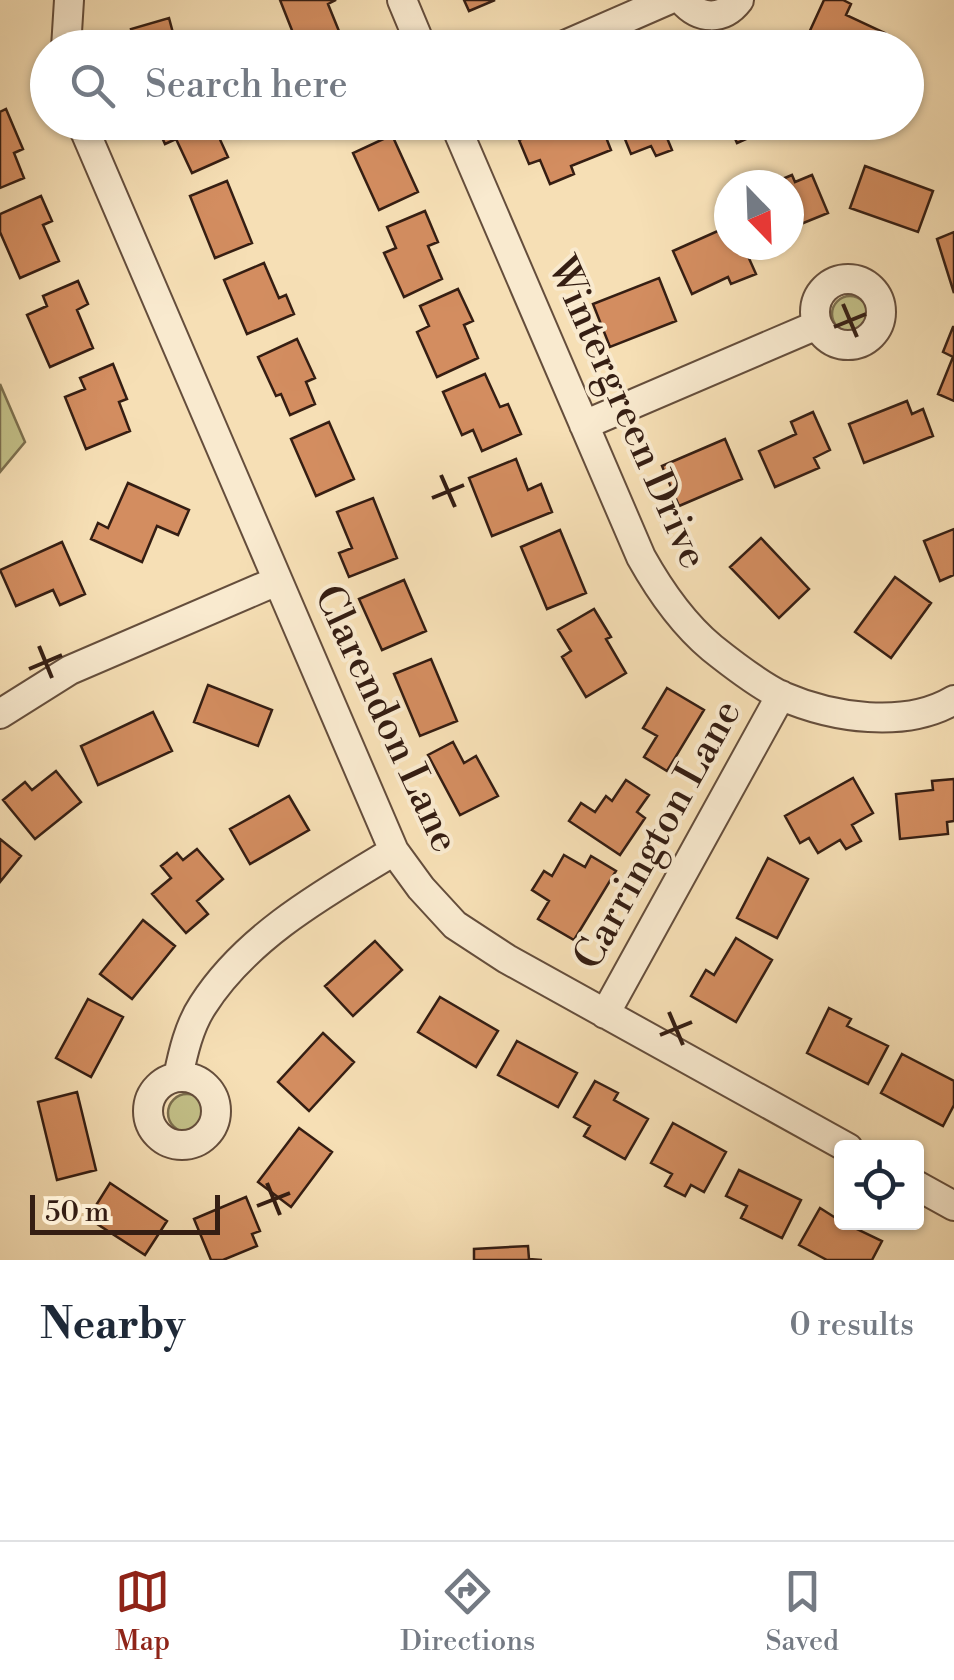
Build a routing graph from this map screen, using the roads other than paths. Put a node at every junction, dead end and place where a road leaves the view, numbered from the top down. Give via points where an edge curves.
1 (69, 0) edge
2 (402, 0) edge
3 (668, 0) edge
4 (682, 0) edge
5 (739, 0) edge
6 (67, 30) edge
7 (414, 30) edge
8 (599, 30) edge
9 (89, 140) edge
10 (462, 140) edge
11 (817, 325) dead end
12 (584, 425) junction
13 (277, 580) junction
14 (781, 695) junction
15 (954, 700) edge
16 (0, 714) edge
17 (394, 851) junction
18 (605, 1014) junction
19 (178, 1077) dead end
20 (834, 1140) edge
21 (924, 1189) edge
22 (954, 1206) edge

1 - 6 street
2 - 7 street
3 - 8 street
4 - 5 street via 704,16 726,12
9 - 13 street, Clarendon Lane
10 - 12 street, Wintergreen Drive
11 - 12 street
12 - 14 street, Wintergreen Drive via 641,558 666,599 712,648
13 - 16 street via 84,663
13 - 17 street, Clarendon Lane
14 - 15 street, Wintergreen Drive via 870,717 906,716
14 - 18 street, Carrington Lane
17 - 18 street, Clarendon Lane via 456,925
17 - 19 street via 325,892 234,965 202,1006
18 - 20 street, Clarendon Lane
21 - 22 street

